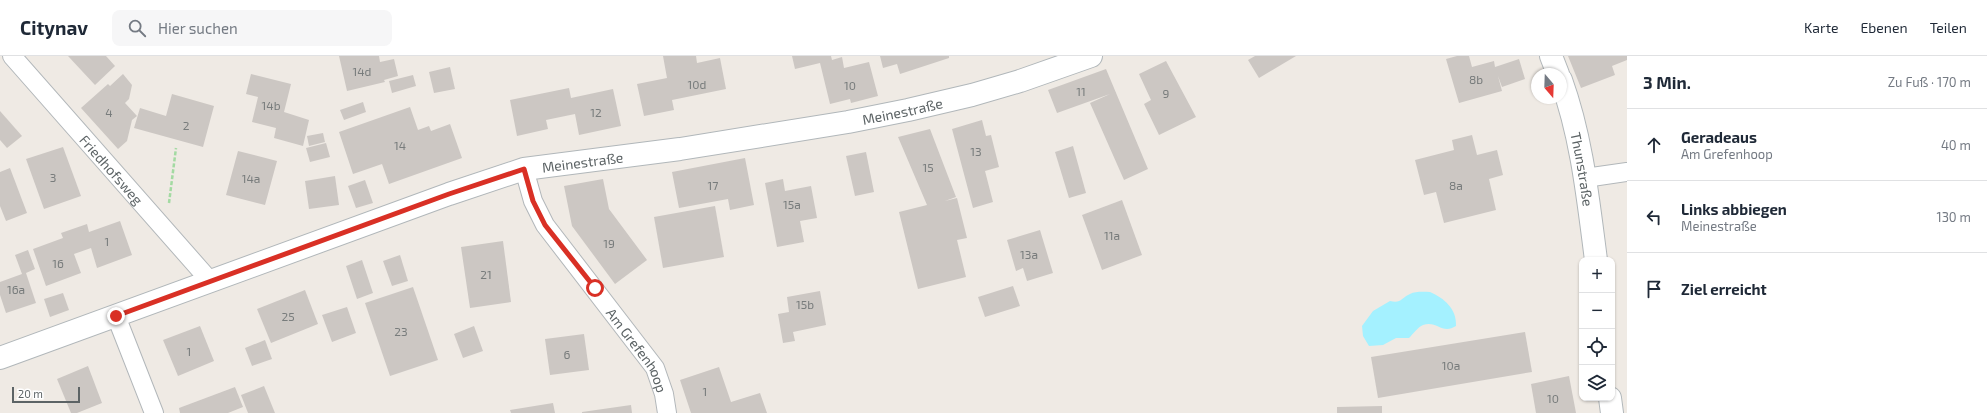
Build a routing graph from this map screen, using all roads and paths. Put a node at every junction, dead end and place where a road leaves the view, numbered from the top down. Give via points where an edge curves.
1 (12, 56) edge
2 (1091, 56) edge
3 (1551, 56) edge
4 (1556, 68) edge
5 (1567, 98) edge
6 (176, 148) dead end
7 (524, 169) junction
8 (1627, 172) edge
9 (1585, 178) junction
10 (165, 229) junction
11 (1596, 257) edge
12 (211, 282) junction
13 (116, 316) junction
14 (0, 358) edge
15 (1610, 401) edge
16 (154, 413) edge
17 (667, 413) edge
18 (1612, 413) edge

1 - 10 street, Friedhofsweg
2 - 7 street, Meinestraße via 972,95 886,115 680,149
3 - 4 street
5 - 9 street, Thunstraße
6 - 10 path
7 - 12 street, Meinestraße
7 - 17 street, Am Grefenhoop via 533,201 545,225 655,368
8 - 9 street
9 - 11 street, Thunstraße
10 - 12 street, Friedhofsweg
12 - 13 street, Meinestraße
13 - 14 street, Meinestraße
13 - 16 street
15 - 18 street

